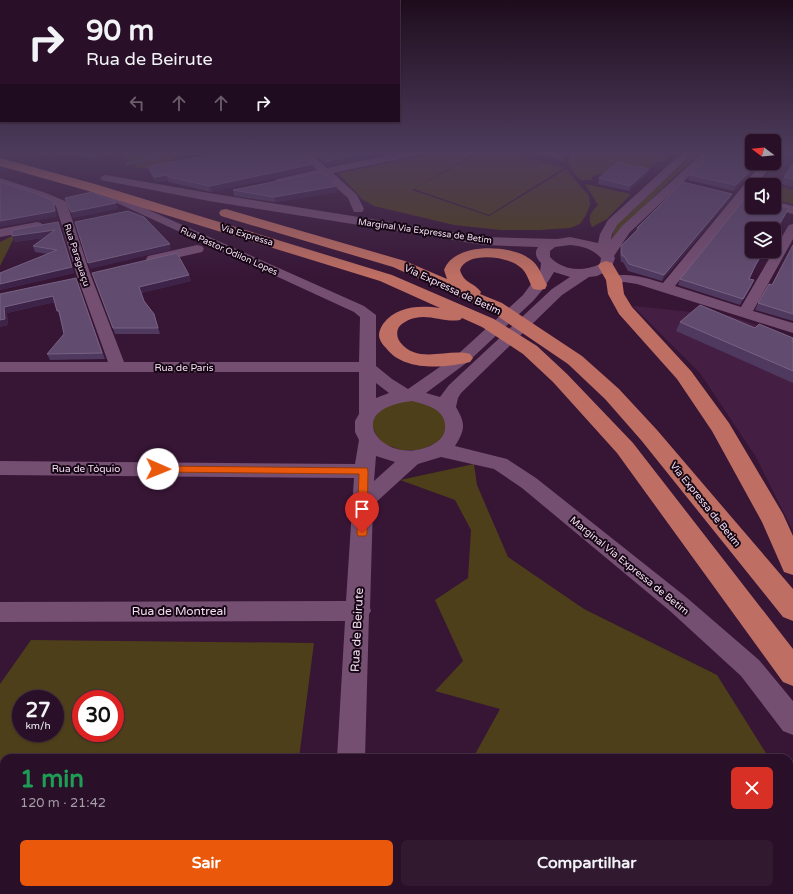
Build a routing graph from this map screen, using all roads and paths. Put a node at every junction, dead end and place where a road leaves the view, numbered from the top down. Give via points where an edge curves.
1 (38, 193) edge
2 (115, 193) edge
3 (145, 193) edge
4 (182, 193) edge
5 (228, 193) edge
6 (348, 193) edge
7 (645, 193) edge
8 (664, 193) edge
9 (743, 193) edge
10 (725, 194) edge
11 (209, 197) junction
12 (739, 197) junction
13 (745, 198) edge
14 (781, 207) edge
15 (358, 209) dead end
16 (138, 210) junction
17 (793, 210) edge
18 (117, 214) edge
19 (81, 222) edge
20 (66, 223) junction
21 (612, 223) junction
22 (793, 228) edge
23 (0, 233) edge
24 (559, 242) junction
25 (197, 249) dead end
26 (136, 263) edge
27 (608, 263) junction
28 (547, 264) junction
29 (99, 273) edge
30 (584, 274) junction
31 (84, 276) junction
32 (69, 280) edge
33 (638, 280) junction
34 (539, 285) junction
35 (666, 288) junction
36 (745, 312) junction
37 (492, 315) junction
38 (793, 328) edge
39 (463, 358) junction
40 (0, 367) edge
41 (118, 367) junction
42 (367, 367) junction
43 (408, 395) junction
44 (447, 407) junction
45 (367, 413) junction
46 (368, 440) junction
47 (438, 450) junction
48 (413, 457) junction
49 (0, 468) edge
50 (364, 471) junction
51 (363, 502) junction
52 (793, 564) edge
53 (793, 609) edge
54 (359, 611) junction
55 (0, 612) edge
56 (793, 672) edge
57 (793, 722) edge
58 (351, 754) edge

1 - 20 street, Rua Paraguaçu via 61,204
2 - 16 street, Rua Pastor Odilon Lopes
3 - 37 highway, Via Expressa de Betim via 399,264
4 - 11 street, Marginal Via Expressa de Betim
5 - 11 street
6 - 15 street
7 - 21 street
8 - 27 street via 626,228
9 - 12 street
10 - 12 street
11 - 24 street, Marginal Via Expressa de Betim via 484,241
12 - 13 street
12 - 35 street
14 - 17 street
16 - 18 street
16 - 42 street, Rua Pastor Odilon Lopes via 368,315
19 - 20 street
20 - 23 street
20 - 31 street, Rua Paraguaçu
21 - 24 street
21 - 27 street via 606,234
22 - 36 street
24 - 27 street, Marginal Via Expressa de Betim via 589,244
24 - 28 street via 544,249 542,254
25 - 26 street
27 - 30 street via 594,272
27 - 33 street, Marginal Via Expressa de Betim
27 - 33 street via 624,278
27 - 52 highway via 616,294 625,310 684,375 721,428 774,521
28 - 30 street via 563,271
28 - 34 street via 547,272
29 - 31 street
30 - 44 street via 557,292 455,389 449,397
31 - 32 street
31 - 41 street, Rua Paraguaçu
33 - 35 street
34 - 37 highway via 526,264 512,256 482,253 461,258 452,270 454,277
34 - 39 street
35 - 36 street
36 - 38 street
37 - 39 highway via 424,312 398,318 391,325 388,333 389,342 406,356 434,361
37 - 53 highway, Via Expressa de Betim via 575,360 612,394
37 - 56 highway, Via Expressa de Betim via 560,378 625,448
39 - 43 street
40 - 41 street, Rua de Paris
41 - 42 street, Rua de Paris
42 - 43 street via 386,383
42 - 45 street
43 - 44 street via 425,396
43 - 45 street via 382,400
44 - 47 street via 452,413 456,429 448,444
45 - 46 street via 363,422
46 - 48 street via 387,453
46 - 50 street, Rua de Beirute
47 - 48 street
47 - 57 street, Marginal Via Expressa de Betim via 500,464 529,484 678,604 750,668
48 - 51 street
49 - 50 street, Rua de Tóquio
50 - 51 street, Rua de Beirute
51 - 54 street, Rua de Beirute
54 - 55 street, Rua de Montreal
54 - 58 street, Rua de Beirute

